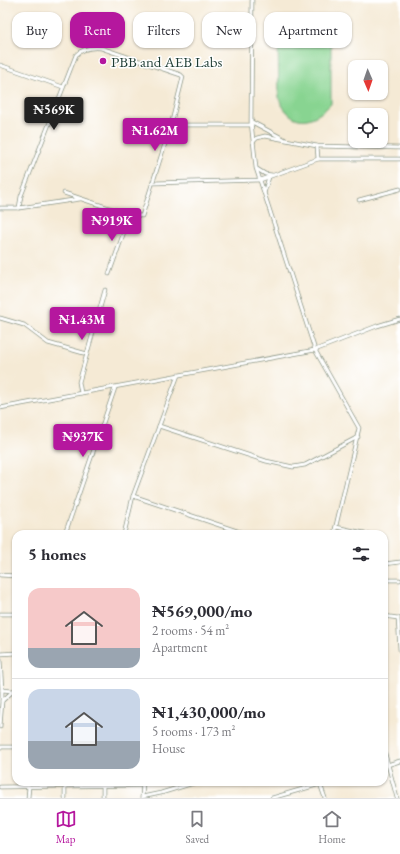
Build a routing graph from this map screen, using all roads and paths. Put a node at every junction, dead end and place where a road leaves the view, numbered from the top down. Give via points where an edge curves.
1 (252, 0) edge
2 (0, 65) edge
3 (63, 86) junction
4 (251, 123) junction
5 (171, 125) junction
6 (285, 140) junction
7 (253, 142) junction
8 (317, 146) junction
9 (400, 148) edge
10 (318, 159) junction
11 (400, 159) edge
12 (256, 168) junction
13 (270, 176) junction
14 (260, 180) junction
15 (154, 183) junction
16 (400, 189) edge
17 (64, 193) dead end
18 (264, 193) junction
19 (82, 199) junction
20 (359, 200) dead end
21 (0, 208) edge
22 (19, 208) junction
23 (130, 215) junction
24 (109, 274) dead end
25 (105, 290) dead end
26 (0, 318) edge
27 (400, 319) edge
28 (315, 350) junction
29 (87, 354) junction
30 (178, 375) junction
31 (115, 388) junction
32 (81, 393) junction
33 (0, 408) edge
34 (160, 426) junction
35 (358, 437) junction
36 (133, 496) junction
37 (336, 527) junction
38 (66, 530) edge
39 (125, 530) edge
40 (234, 530) edge
41 (335, 530) edge
42 (350, 530) edge
43 (400, 562) edge
44 (388, 564) edge
45 (0, 576) edge
46 (12, 576) edge
47 (388, 580) edge
48 (400, 580) edge
49 (0, 614) edge
50 (12, 614) edge
51 (388, 616) edge
52 (399, 618) edge
53 (400, 650) edge
54 (0, 654) edge
55 (12, 654) edge
56 (0, 659) edge
57 (2, 690) junction
58 (12, 691) edge
59 (12, 693) edge
60 (2, 701) junction
61 (0, 726) edge
62 (0, 747) edge
63 (12, 747) edge
64 (400, 761) edge
65 (388, 765) edge
66 (388, 772) edge
67 (29, 786) junction
68 (65, 786) joint
69 (103, 786) edge
70 (142, 786) edge
71 (184, 786) edge
72 (310, 786) edge
73 (321, 786) edge
74 (0, 787) edge
75 (142, 797) edge
76 (28, 798) edge
77 (65, 798) edge
78 (103, 798) edge
79 (272, 798) edge
80 (325, 798) edge
81 (397, 798) edge

1 - 4 street
2 - 3 street
3 - 5 street via 76,56 83,50 95,48 181,75 183,79
3 - 22 street via 21,196
4 - 5 street
4 - 6 street
4 - 7 street
5 - 15 street
6 - 7 street via 261,136
6 - 8 street
7 - 12 street
8 - 9 street
8 - 10 street
10 - 11 street
10 - 13 street
12 - 13 street
12 - 14 street
13 - 14 street
13 - 18 street
14 - 15 street
14 - 18 street
15 - 23 street via 142,216
16 - 20 street
17 - 19 street
18 - 28 street
19 - 22 street
19 - 23 street
21 - 22 street
23 - 24 street
25 - 29 street
26 - 29 street via 24,324 48,344
27 - 28 street
28 - 30 street
28 - 35 street via 358,424
29 - 32 street via 79,382
30 - 31 street
30 - 34 street
31 - 32 street
31 - 38 street
32 - 33 street
34 - 35 street via 266,461 293,467 305,465
34 - 36 street
35 - 37 street
36 - 39 street
36 - 40 street
37 - 41 street
37 - 42 street
43 - 44 street
45 - 46 street
47 - 48 street
49 - 50 street
51 - 52 street
52 - 53 street
54 - 55 street
56 - 57 street
57 - 58 street
57 - 60 street
59 - 60 street
60 - 61 street
62 - 63 street
64 - 65 street
66 - 81 street
67 - 68 street
67 - 74 street
67 - 76 street
68 - 77 street
69 - 78 street
70 - 75 street
71 - 75 street
72 - 79 street
73 - 80 street

